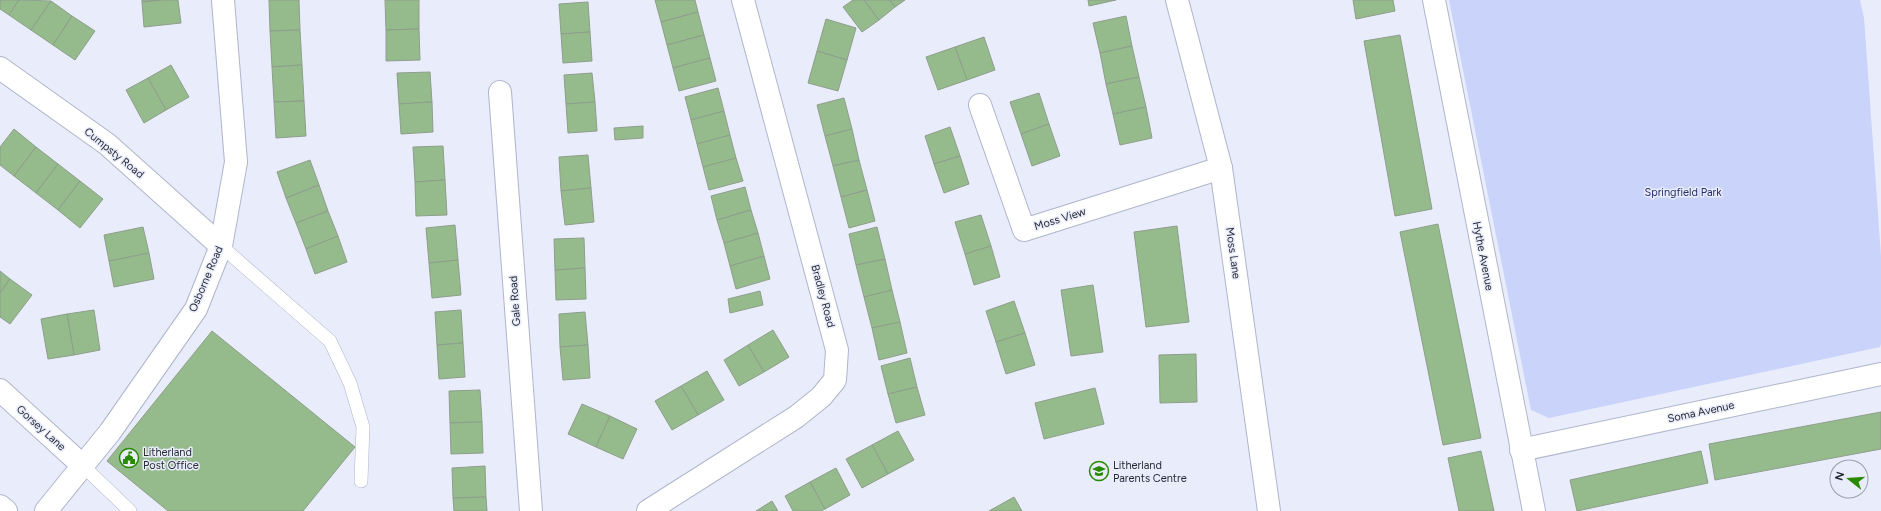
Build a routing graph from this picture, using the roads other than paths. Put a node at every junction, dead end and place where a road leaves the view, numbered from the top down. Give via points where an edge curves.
1 (223, 0) edge
2 (1177, 0) edge
3 (1434, 0) edge
4 (750, 2) edge
5 (0, 68) edge
6 (500, 92) dead end
7 (980, 105) dead end
8 (1221, 168) junction
9 (221, 246) junction
10 (1881, 374) edge
11 (0, 390) edge
12 (1521, 450) junction
13 (82, 465) junction
14 (361, 480) dead end
15 (0, 506) edge
16 (1265, 510) edge
17 (6, 511) edge
18 (46, 511) edge
19 (130, 511) edge
20 (531, 511) edge
21 (648, 511) edge
22 (1534, 511) edge

1 - 9 street, Osborne Road via 236,162
2 - 8 street, Moss Lane
3 - 12 street, Hythe Avenue
4 - 21 street, Bradley Road via 837,350 835,380 821,397 796,417
5 - 9 street, Cumpsty Road via 107,144
6 - 20 street, Gale Road
7 - 8 street, Moss View via 1024,230
8 - 16 street, Moss Lane
9 - 13 street, Osborne Road via 196,309 110,432
9 - 14 lane via 330,342 350,383 363,427
10 - 12 street, Soma Avenue
11 - 13 street, Gorsey Lane
12 - 22 street, Hythe Avenue
13 - 18 street, Osborne Road
13 - 19 lane
15 - 17 street

